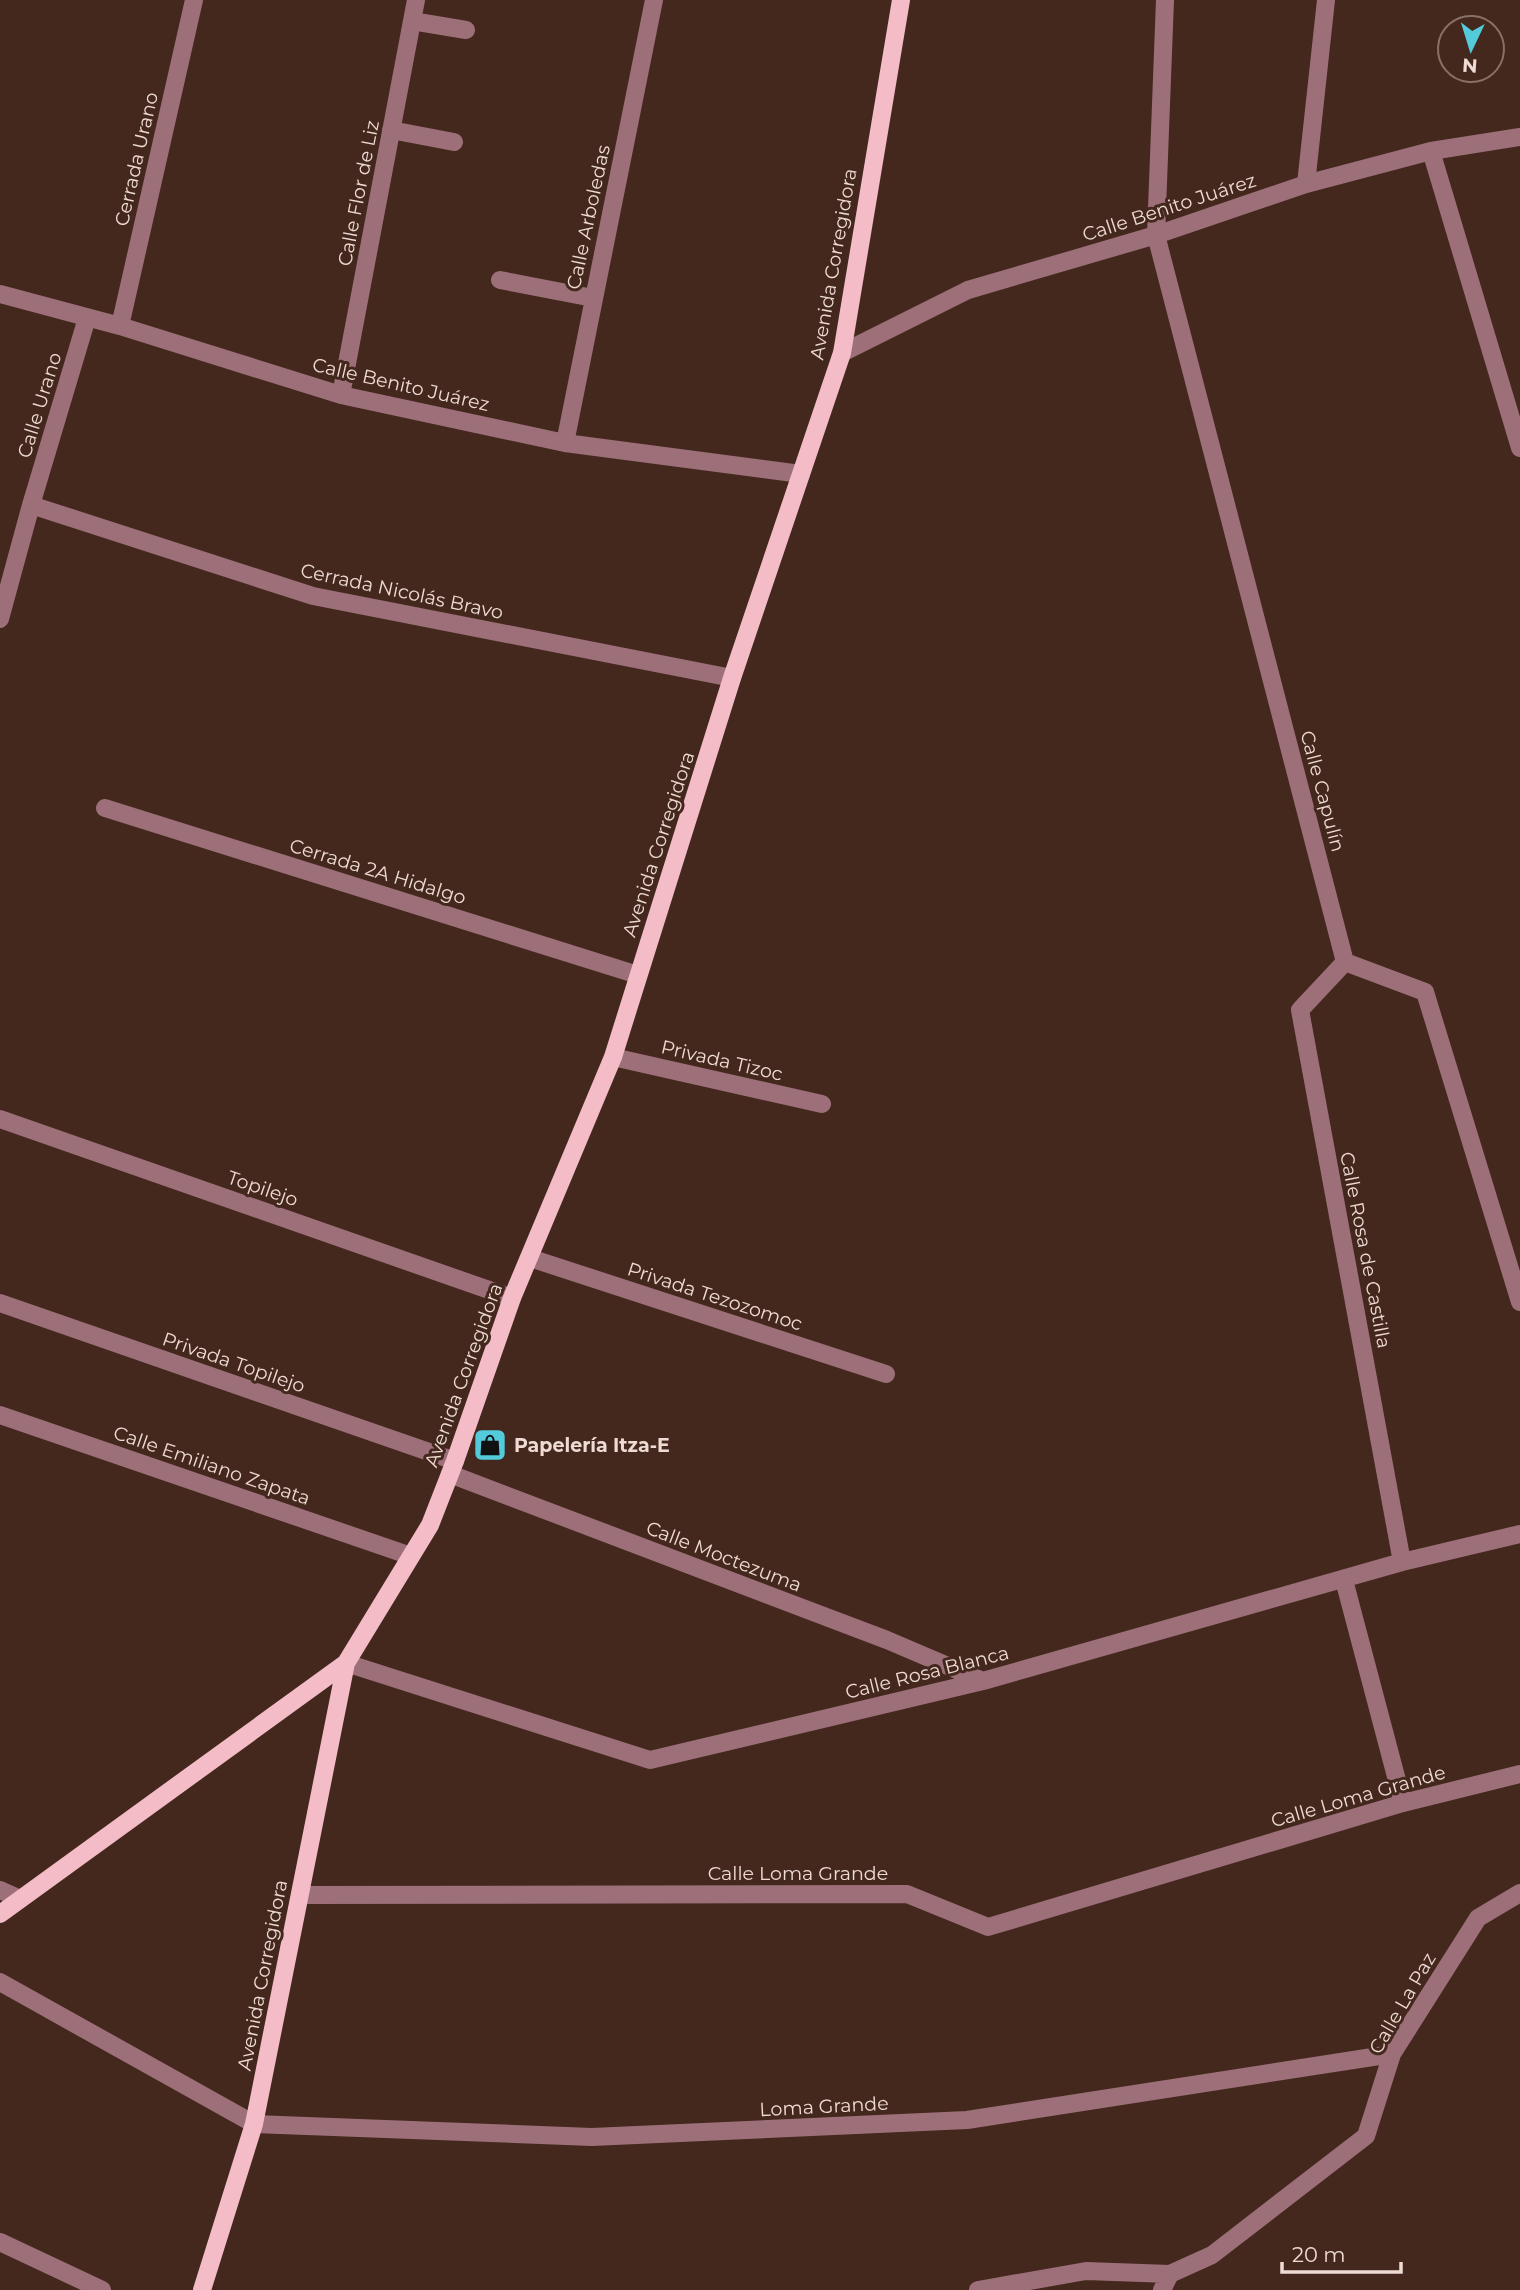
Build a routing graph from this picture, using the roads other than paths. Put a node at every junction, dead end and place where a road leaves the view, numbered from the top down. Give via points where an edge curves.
1 (194, 0) edge
2 (416, 0) edge
3 (654, 0) edge
4 (901, 0) edge
5 (1165, 0) edge
6 (1326, 0) edge
7 (412, 21) junction
8 (466, 30) dead end
9 (391, 130) junction
10 (1520, 137) edge
11 (454, 142) dead end
12 (1431, 151) junction
13 (1306, 184) junction
14 (1156, 235) junction
15 (500, 280) dead end
16 (0, 294) edge
17 (593, 298) junction
18 (87, 318) junction
19 (120, 327) junction
20 (842, 353) junction
21 (341, 395) junction
22 (565, 443) junction
23 (1520, 448) edge
24 (802, 474) junction
25 (31, 505) junction
26 (0, 619) edge
27 (732, 678) junction
28 (105, 808) dead end
29 (1345, 962) junction
30 (638, 975) junction
31 (613, 1057) junction
32 (822, 1104) dead end
33 (0, 1119) edge
34 (530, 1258) junction
35 (512, 1298) junction
36 (0, 1303) edge
37 (1520, 1303) edge
38 (886, 1374) dead end
39 (0, 1415) edge
40 (452, 1468) junction
41 (1520, 1534) edge
42 (411, 1556) junction
43 (1402, 1562) junction
44 (1343, 1580) junction
45 (346, 1663) junction
46 (983, 1681) junction
47 (1520, 1774) edge
48 (1403, 1803) junction
49 (0, 1890) edge
50 (1520, 1893) edge
51 (300, 1895) junction
52 (20, 1899) junction
53 (0, 1914) edge
54 (0, 1982) edge
55 (1392, 2054) junction
56 (254, 2124) junction
57 (0, 2242) edge
58 (1166, 2282) edge
59 (102, 2290) edge
60 (202, 2290) edge
61 (978, 2290) edge

1 - 19 street, Cerrada Urano
2 - 7 street, Calle Flor de Liz
3 - 17 street, Calle Arboledas
4 - 20 main road, Avenida Corregidora
5 - 14 street, Calle Capulín
6 - 13 street
7 - 8 street
7 - 9 street, Calle Flor de Liz
9 - 11 street
9 - 21 street, Calle Flor de Liz
10 - 12 street, Calle Benito Juárez
12 - 13 street, Calle Benito Juárez
12 - 23 street
13 - 14 street, Calle Benito Juárez
14 - 20 street, Calle Benito Juárez via 968,290
14 - 29 street, Calle Capulín
15 - 17 street
16 - 18 street, Calle Benito Juárez
17 - 22 street, Calle Arboledas
18 - 19 street, Calle Benito Juárez
18 - 25 street, Calle Urano
19 - 21 street, Calle Benito Juárez
20 - 24 main road, Avenida Corregidora
21 - 22 street, Calle Benito Juárez
22 - 24 street, Calle Benito Juárez
24 - 27 main road, Avenida Corregidora
25 - 26 street, Calle Urano
25 - 27 street, Cerrada Nicolás Bravo via 313,596
27 - 30 main road, Avenida Corregidora
28 - 30 street, Cerrada 2A Hidalgo
29 - 37 street via 1425,992
29 - 43 street, Calle Rosa de Castilla via 1300,1010
30 - 31 main road, Avenida Corregidora
31 - 32 street, Privada Tizoc
31 - 34 main road, Avenida Corregidora
33 - 35 street, Topilejo
34 - 35 main road, Avenida Corregidora
34 - 38 street, Privada Tezozomoc
35 - 40 main road, Avenida Corregidora
36 - 40 street, Privada Topilejo
39 - 42 street, Calle Emiliano Zapata
40 - 42 main road, Avenida Corregidora via 430,1525
40 - 46 street, Calle Moctezuma
41 - 43 street, Calle Rosa Blanca
42 - 45 main road, Avenida Corregidora
43 - 44 street, Calle Rosa Blanca
44 - 46 street, Calle Rosa Blanca
44 - 48 street
45 - 46 street, Calle Rosa Blanca via 650,1760
45 - 51 main road, Avenida Corregidora
45 - 52 main road, Avenida Corregidora
47 - 48 street, Calle Loma Grande
48 - 51 street, Calle Loma Grande via 988,1927 907,1894
49 - 52 street
50 - 55 street, Calle La Paz via 1478,1918
51 - 56 main road, Avenida Corregidora
52 - 53 main road, Avenida Corregidora
54 - 56 street
55 - 56 street, Loma Grande via 967,2120 592,2137
55 - 58 street, Calle La Paz via 1366,2136 1212,2255
56 - 60 main road, Avenida Corregidora
57 - 59 street
58 - 61 street via 1086,2271

